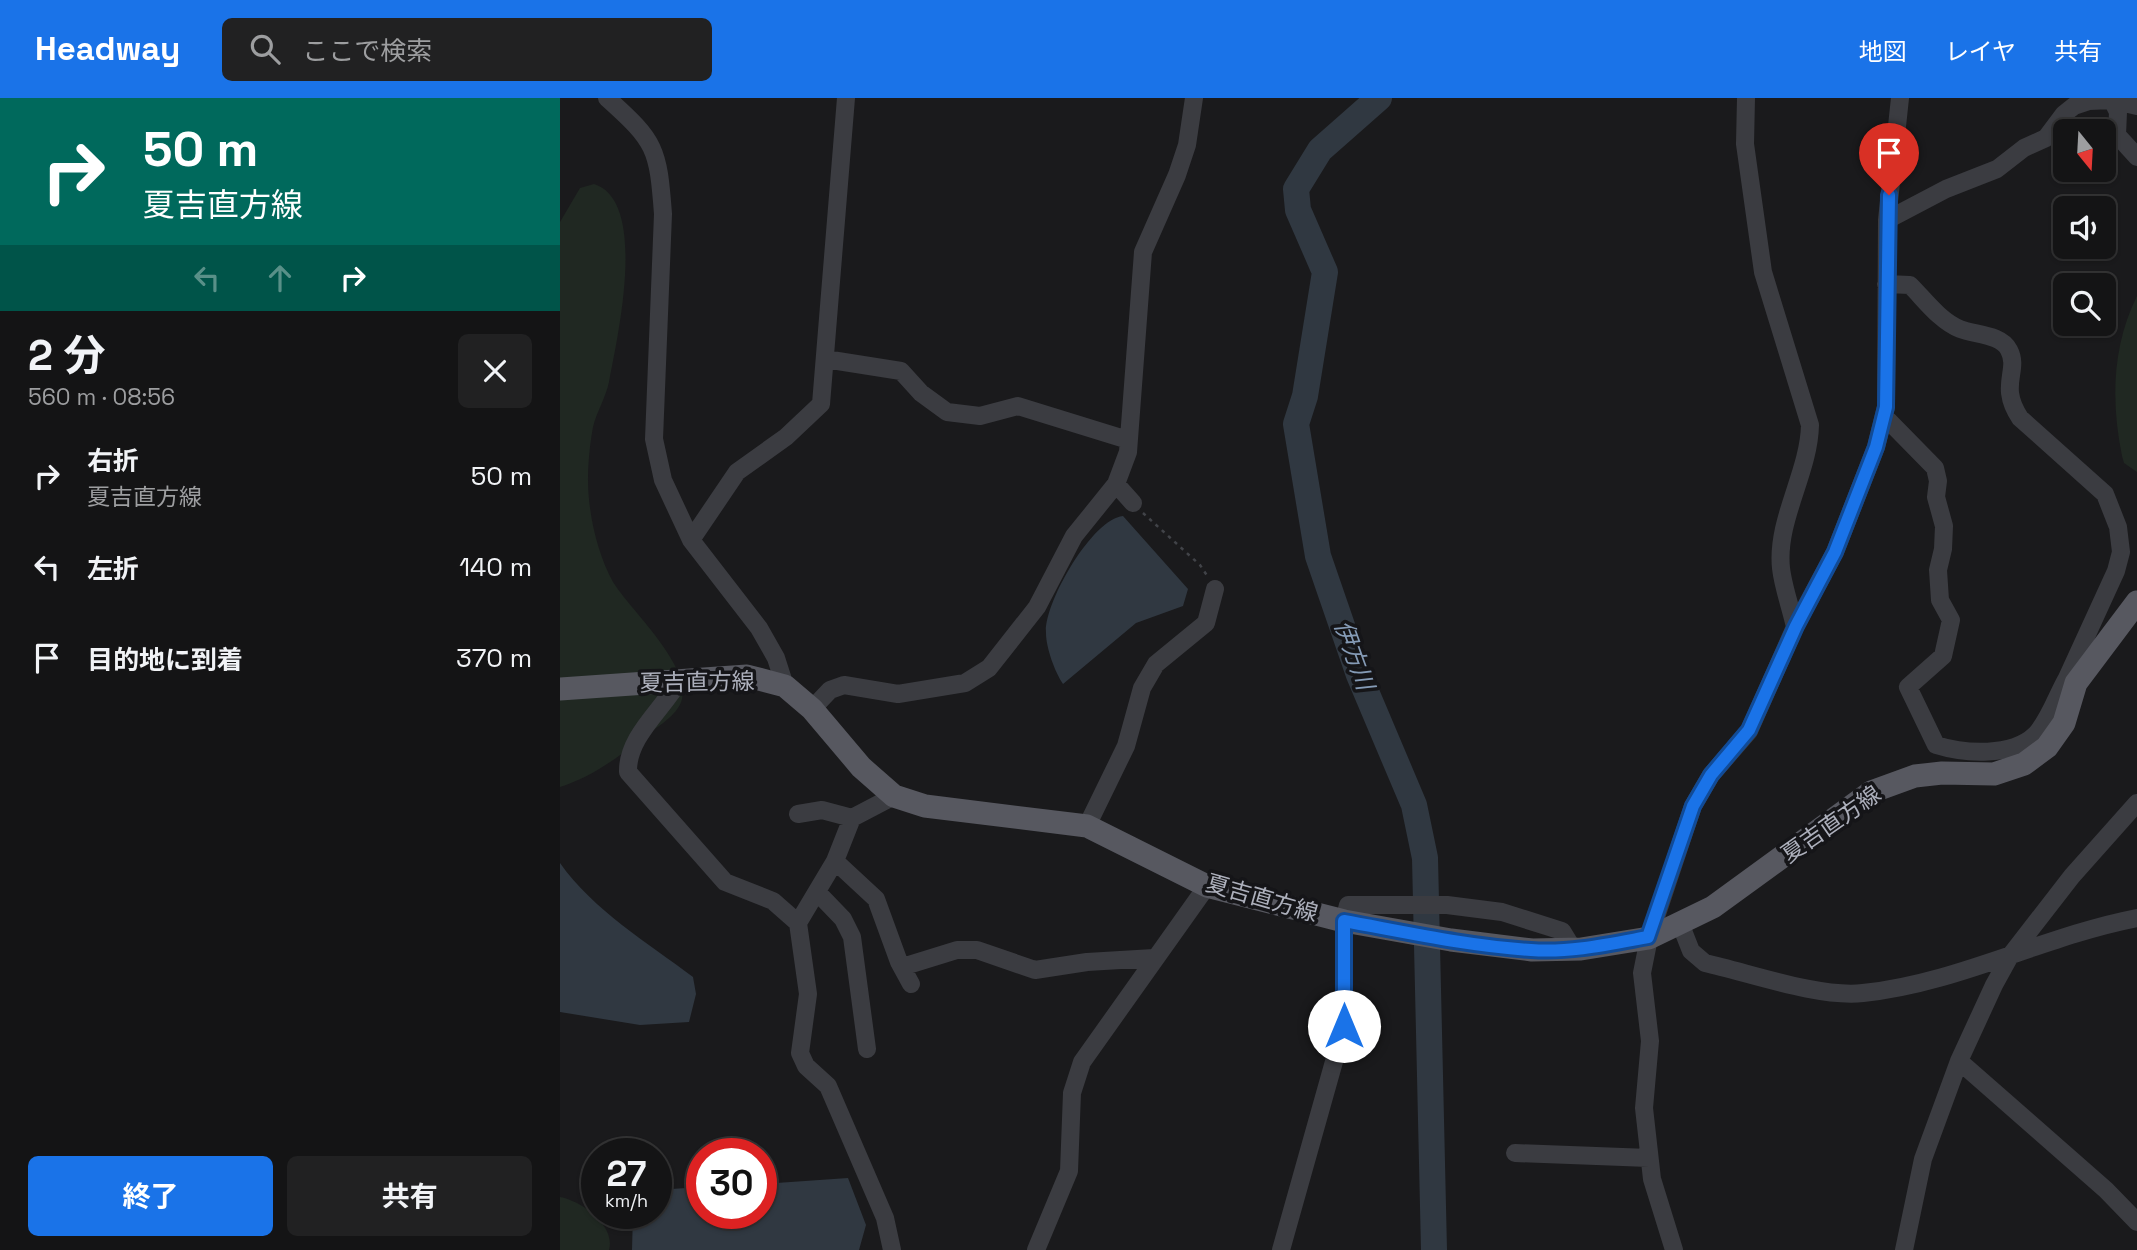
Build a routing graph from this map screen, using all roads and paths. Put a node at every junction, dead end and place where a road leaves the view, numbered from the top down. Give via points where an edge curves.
1 (607, 98) edge
2 (846, 98) edge
3 (1195, 98) edge
4 (1746, 98) edge
5 (1900, 98) edge
6 (2112, 100) junction
7 (2137, 106) edge
8 (2137, 157) edge
9 (1887, 220) junction
10 (1886, 284) junction
11 (825, 359) junction
12 (1884, 416) junction
13 (1128, 440) junction
14 (1116, 484) junction
15 (1133, 503) joint
16 (691, 540) junction
17 (1215, 589) joint
18 (2137, 602) edge
19 (1796, 626) junction
20 (680, 678) junction
21 (2071, 680) junction
22 (785, 686) junction
23 (560, 689) edge
24 (812, 709) junction
25 (894, 796) junction
26 (2137, 803) edge
27 (798, 814) dead end
28 (852, 818) junction
29 (1087, 826) junction
30 (835, 860) junction
31 (1207, 886) junction
32 (817, 892) junction
33 (2137, 918) edge
34 (1344, 921) junction
35 (798, 923) junction
36 (1680, 923) junction
37 (1648, 937) junction
38 (1573, 949) junction
39 (2010, 956) junction
40 (1154, 958) junction
41 (902, 967) junction
42 (911, 984) dead end
43 (867, 1049) dead end
44 (1959, 1061) junction
45 (1515, 1153) dead end
46 (1650, 1158) junction
47 (2137, 1222) edge
48 (892, 1250) edge
49 (1037, 1250) edge
50 (1282, 1250) edge
51 (1674, 1250) edge
52 (1904, 1250) edge

1 - 16 street via 643,131 654,150 660,177 663,214 654,439 663,480
2 - 11 street
3 - 13 street via 1177,175 1143,252
4 - 19 street via 1745,144 1763,272 1810,425 1780,567
5 - 9 street
6 - 7 street
6 - 8 street via 2118,112 2117,135
6 - 9 street via 2074,106 2046,138 1997,169
9 - 10 street
10 - 12 street
10 - 21 street via 1910,285 1958,328 1997,339 2008,347 2012,359 2010,403 2020,418 2105,494 2118,527 2121,552
11 - 13 street via 901,371 947,412 980,416 1018,406
11 - 16 street via 821,404 786,437 737,472
12 - 19 street via 1835,552
12 - 21 street via 1935,468 1938,481 1936,497 1944,526 1938,570 1940,600 1951,620 1943,656 1908,687 1936,745 1950,750 2001,751 2022,744 2036,734
13 - 14 street
14 - 15 street
14 - 24 street via 1074,536 1037,607 989,668 965,683 898,694 844,685 830,690
15 - 17 path via 1200,565
16 - 22 street via 759,628
17 - 29 street via 1206,623 1156,664 1142,688 1126,746
18 - 21 main road, 夏吉直方線
19 - 37 street via 1749,730 1711,775 1693,806
20 - 22 main road, 夏吉直方線 via 747,676
20 - 23 main road, 夏吉直方線
20 - 35 street via 635,740 627,760 628,772 725,882 774,901
21 - 36 main road, 夏吉直方線 via 2064,723 2047,747 2024,764 1994,774 1942,773 1894,781 1871,792 1713,907
22 - 24 main road, 夏吉直方線
24 - 25 main road, 夏吉直方線 via 861,767
25 - 28 street
25 - 29 main road, 夏吉直方線 via 925,806
26 - 39 street
27 - 28 street via 822,810
28 - 30 street
29 - 31 main road, 夏吉直方線
30 - 32 street
30 - 41 street via 876,899
31 - 34 main road, 夏吉直方線
31 - 40 street
32 - 35 street
32 - 43 street via 843,919 852,937
33 - 39 street via 2092,927
34 - 38 main road, 夏吉直方線 via 1532,950
34 - 38 street via 1348,905 1447,905 1502,912 1562,931
34 - 50 street via 1344,1026
35 - 48 street via 808,994 800,1053 806,1066 828,1086 885,1218
36 - 37 main road, 夏吉直方線
36 - 39 street via 1691,951 1705,963 1832,993 1862,993
37 - 38 main road, 夏吉直方線
37 - 46 street via 1642,973 1650,1041 1644,1108
39 - 44 street
40 - 41 street via 1035,970 977,950 957,950
40 - 49 street via 1082,1062 1072,1093 1069,1171
41 - 42 street
44 - 47 street
44 - 52 street via 1923,1159
45 - 46 street
46 - 51 street via 1659,1208

